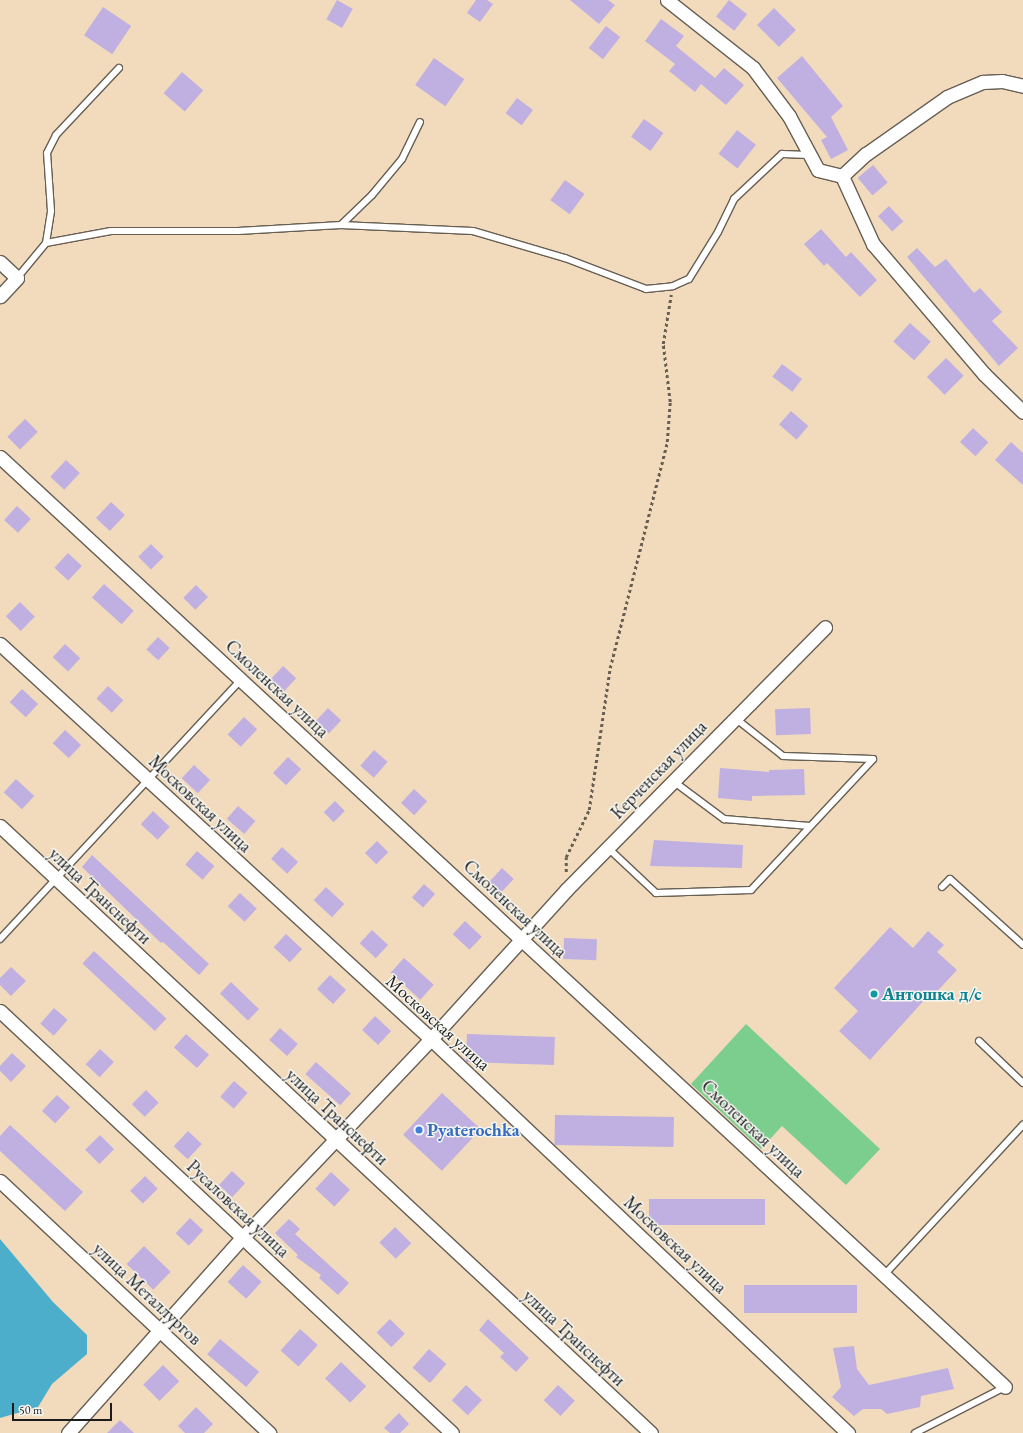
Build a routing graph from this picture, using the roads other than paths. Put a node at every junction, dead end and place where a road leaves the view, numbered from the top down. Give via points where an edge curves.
1 (667, 0) edge
2 (119, 68) dead end
3 (1023, 86) edge
4 (420, 122) dead end
5 (809, 156) junction
6 (842, 176) junction
7 (341, 225) junction
8 (46, 243) junction
9 (0, 262) edge
10 (17, 278) junction
11 (0, 296) edge
12 (1023, 412) edge
13 (0, 458) edge
14 (824, 627) dead end
15 (0, 644) edge
16 (241, 680) junction
17 (735, 718) junction
18 (149, 781) junction
19 (674, 781) junction
20 (0, 826) edge
21 (810, 826) junction
22 (608, 848) junction
23 (56, 879) junction
24 (942, 887) dead end
25 (0, 939) edge
26 (520, 939) junction
27 (1023, 945) edge
28 (0, 1011) edge
29 (430, 1039) junction
30 (979, 1041) dead end
31 (1023, 1083) edge
32 (1023, 1125) edge
33 (334, 1139) junction
34 (0, 1181) edge
35 (242, 1238) junction
36 (884, 1275) junction
37 (161, 1331) junction
38 (1005, 1387) joint
39 (68, 1433) edge
40 (269, 1433) edge
41 (452, 1433) edge
42 (651, 1433) edge
43 (848, 1433) edge
44 (915, 1433) edge

1 - 5 street via 734,52 761,77 790,116
2 - 8 lane via 56,135 47,153 50,211
3 - 6 street via 1002,81 983,82 947,97 866,154
4 - 7 lane via 402,159 372,195
5 - 6 street via 818,170
5 - 7 lane via 782,154 734,199 718,232 689,279 673,286 646,289 565,258 473,231
6 - 12 street via 873,244 984,374
7 - 8 lane via 238,231 111,231
8 - 10 lane
9 - 10 street
10 - 11 street
13 - 16 street, Смоленская улица
14 - 17 street, Керченская улица
15 - 18 street, Московская улица
16 - 18 lane
16 - 26 street, Смоленская улица
17 - 19 street, Керченская улица
17 - 21 lane via 783,756 873,759
18 - 23 lane
18 - 29 street, Московская улица
19 - 21 lane via 724,819
19 - 22 street, Керченская улица
20 - 23 street, улица Транснефти
21 - 22 lane via 751,890 656,893
22 - 26 street, Керченская улица
23 - 25 lane
23 - 33 street, улица Транснефти
24 - 27 lane via 950,879
26 - 29 street, Керченская улица
26 - 36 street, Смоленская улица
28 - 35 street, Русаловская улица
29 - 33 street, Керченская улица
29 - 43 street, Московская улица
30 - 31 lane
32 - 36 lane
33 - 35 street, Керченская улица
33 - 42 street, улица Транснефти
34 - 37 street, улица Металлургов
35 - 37 street, Керченская улица
35 - 41 street, Русаловская улица
36 - 38 street, Смоленская улица
37 - 39 street, Керченская улица
37 - 40 street, улица Металлургов
38 - 44 lane

